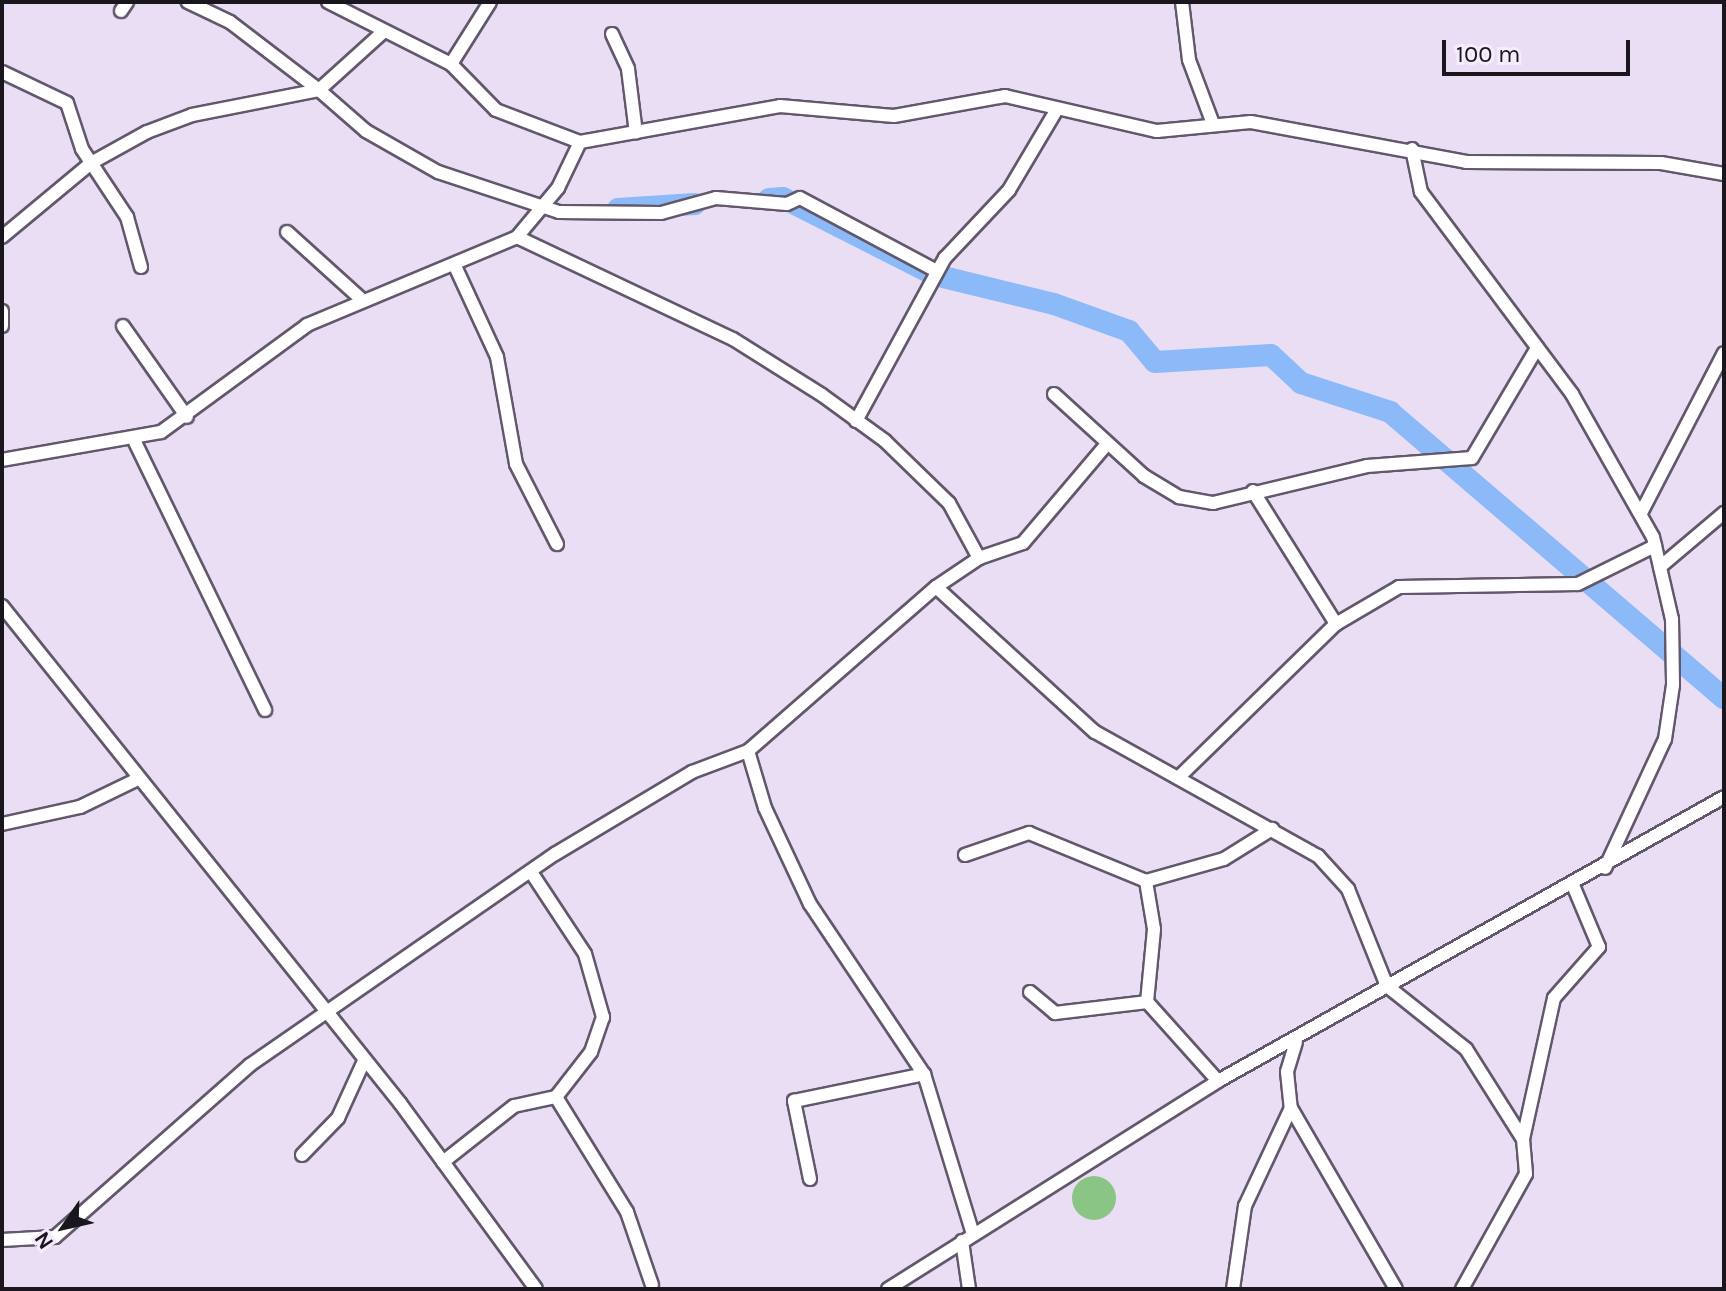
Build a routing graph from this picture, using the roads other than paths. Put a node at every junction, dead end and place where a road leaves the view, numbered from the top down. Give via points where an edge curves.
1 (188, 2) edge
2 (328, 2) edge
3 (490, 2) edge
4 (1182, 2) edge
5 (382, 33) junction
6 (612, 34) dead end
7 (451, 64) junction
8 (2, 72) edge
9 (319, 90) junction
10 (1057, 109) junction
11 (1213, 124) junction
12 (636, 133) junction
13 (580, 142) junction
14 (1412, 149) junction
15 (91, 163) junction
16 (1724, 174) edge
17 (542, 207) junction
18 (287, 232) dead end
19 (2, 237) edge
20 (517, 237) junction
21 (455, 266) junction
22 (141, 267) dead end
23 (937, 271) junction
24 (360, 298) junction
25 (2, 311) edge
26 (2, 326) edge
27 (123, 326) dead end
28 (1537, 348) junction
29 (1724, 353) edge
30 (1054, 394) dead end
31 (187, 417) junction
32 (856, 421) junction
33 (135, 442) junction
34 (1106, 445) junction
35 (2, 460) edge
36 (1253, 491) junction
37 (1641, 513) junction
38 (1724, 513) edge
39 (557, 544) dead end
40 (1655, 546) junction
41 (979, 558) junction
42 (1660, 567) junction
43 (936, 587) junction
44 (2, 606) edge
45 (1336, 624) junction
46 (265, 710) dead end
47 (748, 751) junction
48 (1178, 778) junction
49 (138, 779) junction
50 (1724, 797) edge
51 (2, 824) edge
52 (1272, 829) junction
53 (965, 855) dead end
54 (1605, 868) junction
55 (531, 872) junction
56 (1146, 881) junction
57 (1573, 885) junction
58 (1387, 986) junction
59 (1030, 992) dead end
60 (1147, 1002) junction
61 (328, 1016) junction
62 (1296, 1042) junction
63 (364, 1061) junction
64 (924, 1074) junction
65 (1218, 1081) junction
66 (556, 1097) junction
67 (1291, 1108) junction
68 (1523, 1139) junction
69 (302, 1155) dead end
70 (443, 1162) junction
71 (810, 1179) dead end
72 (967, 1238) junction
73 (2, 1240) edge
74 (652, 1285) dead end
75 (536, 1289) edge
76 (888, 1289) edge
77 (969, 1289) edge
78 (1233, 1289) edge
79 (1396, 1289) edge
80 (1462, 1289) edge

1 - 9 street via 230,22
2 - 5 street
3 - 7 street
4 - 11 street via 1189,60
5 - 7 street
5 - 9 street
6 - 12 street via 631,79
7 - 13 street via 496,110
8 - 15 street via 67,103
9 - 15 street via 192,115
9 - 17 street via 348,119 424,166
10 - 11 street via 1157,131
10 - 12 street via 990,95 894,116 780,106
10 - 23 street via 1009,190
11 - 14 street via 1302,127
12 - 13 street
13 - 17 street
14 - 16 street via 1466,162 1661,163
14 - 28 street via 1421,192
15 - 19 street
15 - 22 street via 127,217
17 - 20 street
17 - 23 street via 661,213 716,198 787,204 800,198
18 - 24 street
20 - 21 street
20 - 32 street via 733,339
21 - 24 street
21 - 39 street via 497,357 516,464
23 - 32 street
24 - 31 street via 284,338
25 - 26 street
27 - 31 street
28 - 36 street via 1472,458 1367,466
28 - 37 street
29 - 37 street
30 - 34 street
31 - 33 street
32 - 41 street via 949,503
33 - 35 street
33 - 46 street
34 - 36 street via 1144,476 1196,503
34 - 41 street via 1023,543
36 - 45 street
37 - 40 street
38 - 42 street
40 - 42 street
40 - 45 street via 1578,584 1399,587
41 - 43 street
42 - 54 street via 1672,619 1665,739
43 - 47 street
43 - 48 street via 1095,732
44 - 49 street
45 - 48 street
47 - 55 street via 692,772
47 - 64 street via 765,808 810,904
48 - 52 street
49 - 51 street via 80,807
49 - 61 street
50 - 54 street
52 - 56 street via 1224,859
52 - 58 street via 1318,856 1348,889
53 - 56 street via 1029,833
54 - 57 street
55 - 61 street
55 - 66 street via 585,954 603,1017 591,1052
56 - 60 street via 1154,929
57 - 58 street
57 - 68 street via 1599,947 1554,998
58 - 62 street
58 - 68 street via 1466,1049
59 - 60 street via 1055,1013
60 - 65 street
61 - 63 street
61 - 73 street via 220,1089 55,1237
62 - 65 street
62 - 67 street via 1287,1072
63 - 69 street via 338,1118
63 - 70 street
64 - 71 street via 794,1101
64 - 72 street
65 - 72 street
66 - 70 street via 514,1106
66 - 74 street via 627,1212
67 - 78 street via 1245,1206
67 - 79 street
68 - 80 street via 1526,1174
70 - 75 street
72 - 76 street
72 - 77 street

